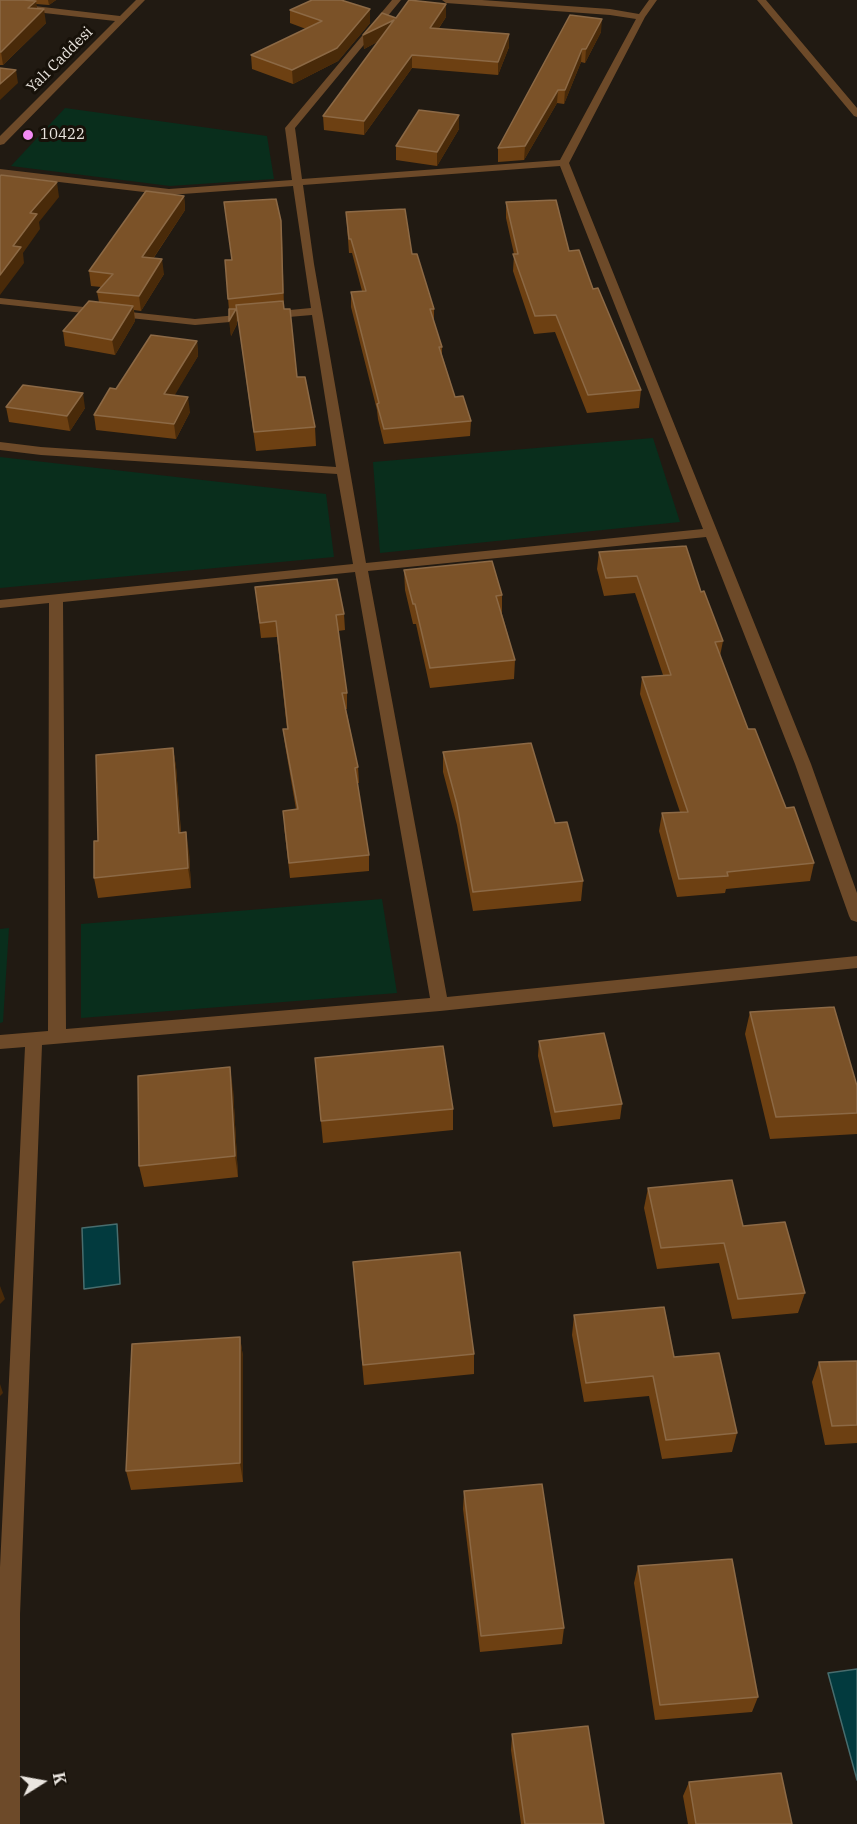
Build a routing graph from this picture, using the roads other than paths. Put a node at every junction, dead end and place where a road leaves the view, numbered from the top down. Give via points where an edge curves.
1 (141, 0) edge
2 (397, 0) edge
3 (446, 0) edge
4 (653, 0) edge
5 (761, 0) edge
6 (0, 4) edge
7 (641, 17) junction
8 (122, 19) junction
9 (857, 114) edge
10 (0, 142) edge
11 (564, 163) junction
12 (0, 172) edge
13 (298, 183) junction
14 (0, 301) edge
15 (316, 311) junction
16 (0, 446) edge
17 (343, 471) junction
18 (711, 532) junction
19 (361, 569) junction
20 (56, 598) junction
21 (0, 604) edge
22 (857, 916) edge
23 (857, 962) edge
24 (440, 1004) junction
25 (57, 1036) junction
26 (33, 1038) junction
27 (0, 1042) edge
28 (8, 1824) edge

1 - 8 street, Yalı Caddesi
2 - 13 street via 290,128
3 - 7 street
4 - 7 street
5 - 9 street
6 - 8 street
7 - 11 street
8 - 10 street, Yalı Caddesi
11 - 13 street
11 - 18 street
12 - 13 street via 169,192
13 - 15 street
14 - 15 street via 195,322
15 - 17 street
16 - 17 street
17 - 19 street
18 - 19 street
18 - 22 street via 803,764
19 - 20 street
19 - 24 street
20 - 21 street
20 - 25 street
23 - 24 street
24 - 25 street
25 - 26 street
26 - 27 street
26 - 28 street via 9,1614

